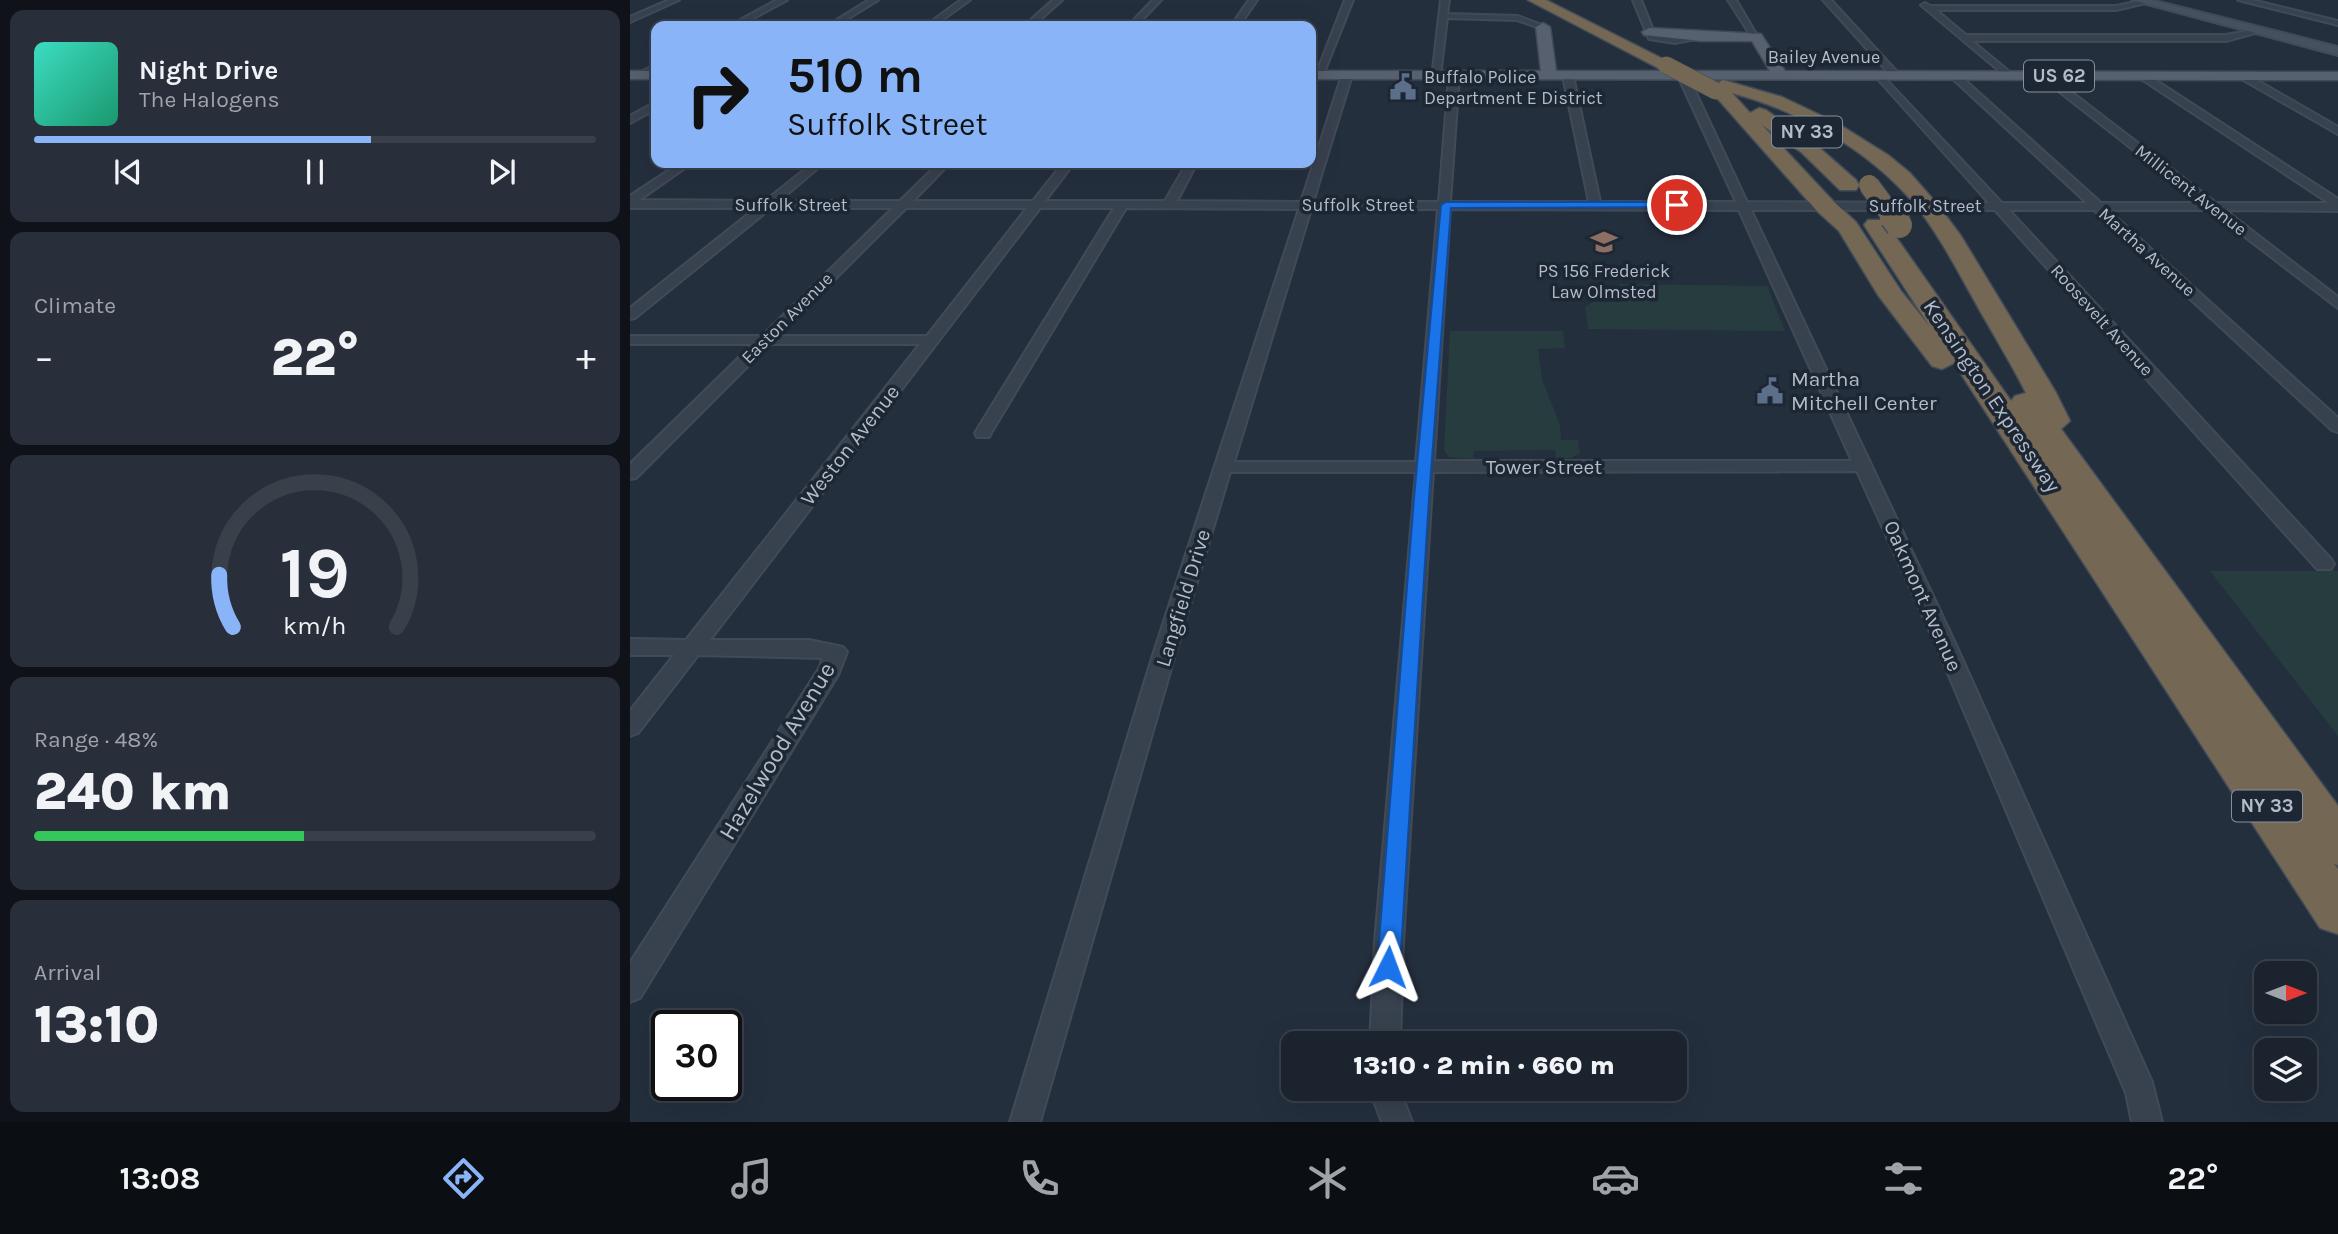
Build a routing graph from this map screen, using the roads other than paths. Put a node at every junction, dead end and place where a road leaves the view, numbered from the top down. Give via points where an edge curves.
1 (675, 0) edge
2 (783, 0) edge
3 (874, 0) edge
4 (966, 0) edge
5 (1058, 0) edge
6 (1157, 0) edge
7 (1253, 0) edge
8 (1349, 0) edge
9 (1445, 0) edge
10 (1519, 0) edge
11 (1535, 0) edge
12 (1552, 0) edge
13 (1562, 0) edge
14 (1637, 0) edge
15 (1732, 0) edge
16 (1826, 0) edge
17 (1919, 0) edge
18 (2242, 0) edge
19 (2142, 1) edge
20 (1929, 8) junction
21 (1443, 16) junction
22 (1609, 19) dead end
23 (630, 20) edge
24 (743, 21) edge
25 (839, 21) edge
26 (936, 21) edge
27 (1034, 21) edge
28 (1137, 21) edge
29 (1238, 21) edge
30 (2338, 23) edge
31 (1630, 26) dead end
32 (1542, 27) junction
33 (2258, 31) junction
34 (1649, 32) junction
35 (1756, 37) junction
36 (1964, 38) junction
37 (2338, 51) edge
38 (1676, 68) junction
39 (1316, 71) edge
40 (1316, 75) edge
41 (1347, 75) junction
42 (1444, 76) junction
43 (1549, 76) junction
44 (1568, 76) junction
45 (1781, 76) junction
46 (1880, 76) junction
47 (1896, 76) junction
48 (1955, 76) junction
49 (2009, 76) junction
50 (2045, 76) junction
51 (2143, 76) junction
52 (2244, 76) junction
53 (2338, 76) edge
54 (1728, 90) junction
55 (651, 108) edge
56 (630, 112) edge
57 (644, 112) junction
58 (630, 120) edge
59 (2338, 131) edge
60 (680, 168) edge
61 (813, 168) edge
62 (940, 168) edge
63 (1065, 168) edge
64 (1189, 168) edge
65 (630, 202) edge
66 (767, 205) junction
67 (902, 205) junction
68 (1037, 205) junction
69 (1122, 205) junction
70 (1169, 205) junction
71 (1306, 205) junction
72 (1446, 205) junction
73 (1595, 205) junction
74 (1997, 205) junction
75 (1742, 206) junction
76 (1825, 206) junction
77 (1927, 206) junction
78 (2097, 206) junction
79 (2338, 206) edge
80 (2213, 207) junction
81 (1888, 225) junction
82 (2338, 304) edge
83 (630, 315) edge
84 (630, 340) edge
85 (765, 340) junction
86 (931, 341) junction
87 (2338, 428) edge
88 (983, 433) dead end
89 (2032, 456) junction
90 (1864, 466) junction
91 (1224, 467) junction
92 (1424, 468) junction
93 (630, 474) edge
94 (2077, 474) junction
95 (2324, 564) dead end
96 (692, 647) junction
97 (630, 648) edge
98 (630, 727) edge
99 (2338, 844) edge
100 (2338, 911) edge
101 (630, 988) edge
102 (1385, 1031) edge
103 (1389, 1101) edge
104 (1025, 1122) edge
105 (1397, 1122) edge
106 (2147, 1122) edge

1 - 23 street
2 - 24 street
3 - 25 street
4 - 26 street
5 - 27 street
6 - 28 street
7 - 29 street
8 - 39 street
9 - 21 street
10 - 32 highway via 1538,16
11 - 38 highway, Kensington Expressway / NY 33
12 - 38 highway, Kensington Expressway / NY 33
13 - 22 highway
14 - 34 street
15 - 35 street
16 - 47 street
17 - 20 street
18 - 30 street
19 - 20 street via 2116,8
19 - 33 street
20 - 36 street
21 - 32 street via 1518,18
21 - 42 street
31 - 34 highway
32 - 43 main road
33 - 36 street via 2226,38
33 - 37 street
34 - 35 main road
35 - 45 main road
36 - 49 street
38 - 44 main road, Bailey Avenue / US 62
38 - 45 main road, Bailey Avenue / US 62
38 - 54 highway, Kensington Expressway / NY 33, bridge
38 - 75 street, Oakmont Avenue
40 - 41 main road, Bailey Avenue / US 62
41 - 42 main road, Bailey Avenue / US 62
41 - 71 street, Langfield Drive
42 - 43 main road, Bailey Avenue / US 62
42 - 72 street
43 - 44 main road, Bailey Avenue / US 62
44 - 73 street
45 - 46 main road, Bailey Avenue / US 62
46 - 47 main road, Bailey Avenue / US 62
46 - 74 street, Roosevelt Avenue
47 - 48 main road, Bailey Avenue / US 62
48 - 49 main road, Bailey Avenue / US 62
48 - 78 street, Martha Avenue
49 - 50 main road, Bailey Avenue / US 62
50 - 51 main road, Bailey Avenue / US 62
50 - 80 street, Millicent Avenue
51 - 52 main road, Bailey Avenue / US 62
51 - 79 street
52 - 53 main road, Bailey Avenue / US 62
52 - 59 street
54 - 76 highway
54 - 77 highway via 1826,125 1863,146 1895,171
54 - 81 highway, Kensington Expressway / NY 33, bridge via 1858,185
55 - 57 street
56 - 57 street
57 - 58 street
60 - 65 street
61 - 66 street
62 - 67 street, Easton Avenue
63 - 68 street, Weston Avenue
64 - 70 street
65 - 66 street, Suffolk Street
66 - 67 street, Suffolk Street
66 - 83 street
67 - 68 street, Suffolk Street
67 - 85 street, Easton Avenue
68 - 69 street, Suffolk Street
68 - 86 street, Weston Avenue
69 - 70 street, Suffolk Street
69 - 88 street
70 - 71 street, Suffolk Street
71 - 72 street, Suffolk Street
71 - 91 street, Langfield Drive
72 - 73 street, Suffolk Street
72 - 92 street
73 - 75 street, Suffolk Street
74 - 77 street, Suffolk Street
74 - 78 street, Suffolk Street
74 - 95 street, Roosevelt Avenue
75 - 76 street, Suffolk Street
75 - 90 street, Oakmont Avenue
76 - 77 street, Suffolk Street
76 - 89 highway via 1848,227 1906,315 1953,373
77 - 94 highway via 2040,389
78 - 80 street, Suffolk Street
78 - 87 street, Martha Avenue
79 - 80 street, Suffolk Street
80 - 82 street, Millicent Avenue
81 - 89 highway, Kensington Expressway / NY 33
81 - 94 highway, Kensington Expressway / NY 33
84 - 85 street
85 - 86 street
85 - 93 street, Easton Avenue
86 - 96 street, Weston Avenue
89 - 100 highway, Kensington Expressway / NY 33
90 - 92 street, Tower Street
90 - 106 street, Oakmont Avenue via 2141,1093
91 - 92 street, Tower Street
91 - 104 street, Langfield Drive
92 - 102 street
94 - 99 highway, Kensington Expressway / NY 33
96 - 97 street, Hazelwood Avenue
96 - 98 street, Weston Avenue
96 - 101 street, Hazelwood Avenue via 836,652
103 - 105 street

